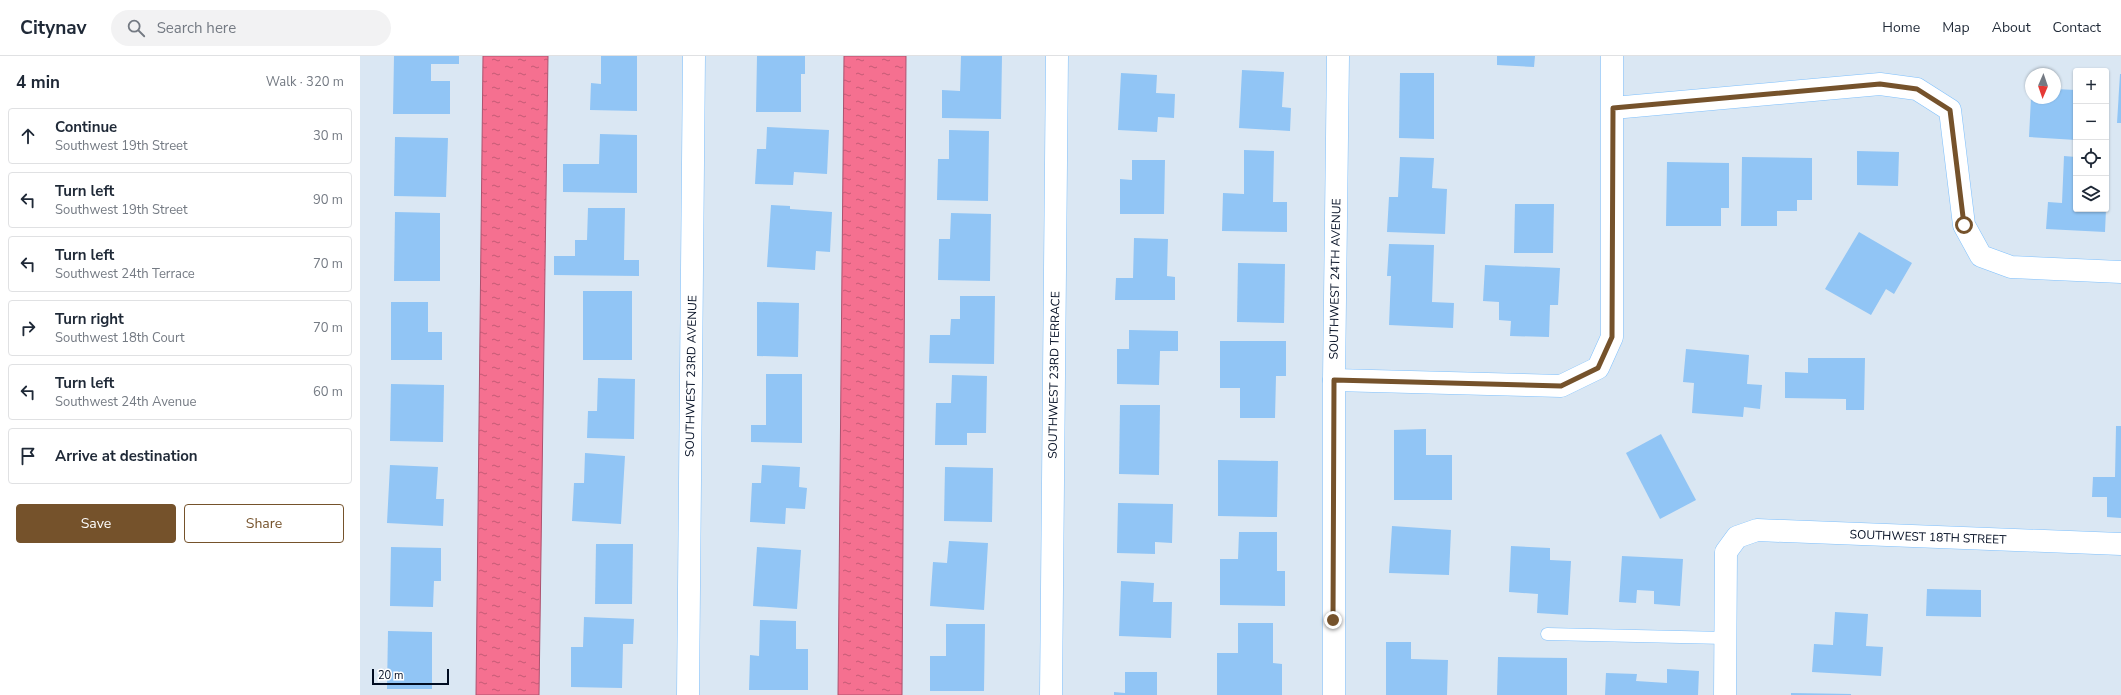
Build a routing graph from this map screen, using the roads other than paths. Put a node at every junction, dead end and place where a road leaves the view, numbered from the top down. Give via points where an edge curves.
1 (694, 56) edge
2 (1057, 56) edge
3 (1338, 56) edge
4 (1612, 56) edge
5 (1613, 108) junction
6 (2121, 272) edge
7 (1334, 380) junction
8 (2121, 544) edge
9 (1547, 634) dead end
10 (1725, 638) junction
11 (688, 695) edge
12 (1051, 695) edge
13 (1334, 695) edge
14 (1724, 695) edge

1 - 11 street, SOUTHWEST 23RD AVENUE
2 - 12 street, SOUTHWEST 23RD TERRACE
3 - 7 street, SOUTHWEST 24TH AVENUE
4 - 5 street
5 - 6 street via 1880,84 1917,89 1950,110 1964,225 1981,256 2011,267
5 - 7 street via 1612,337 1598,368 1561,386
7 - 13 street, SOUTHWEST 24TH AVENUE
8 - 10 street, SOUTHWEST 18TH STREET via 1756,530 1737,537 1726,552
9 - 10 lane
10 - 14 street

